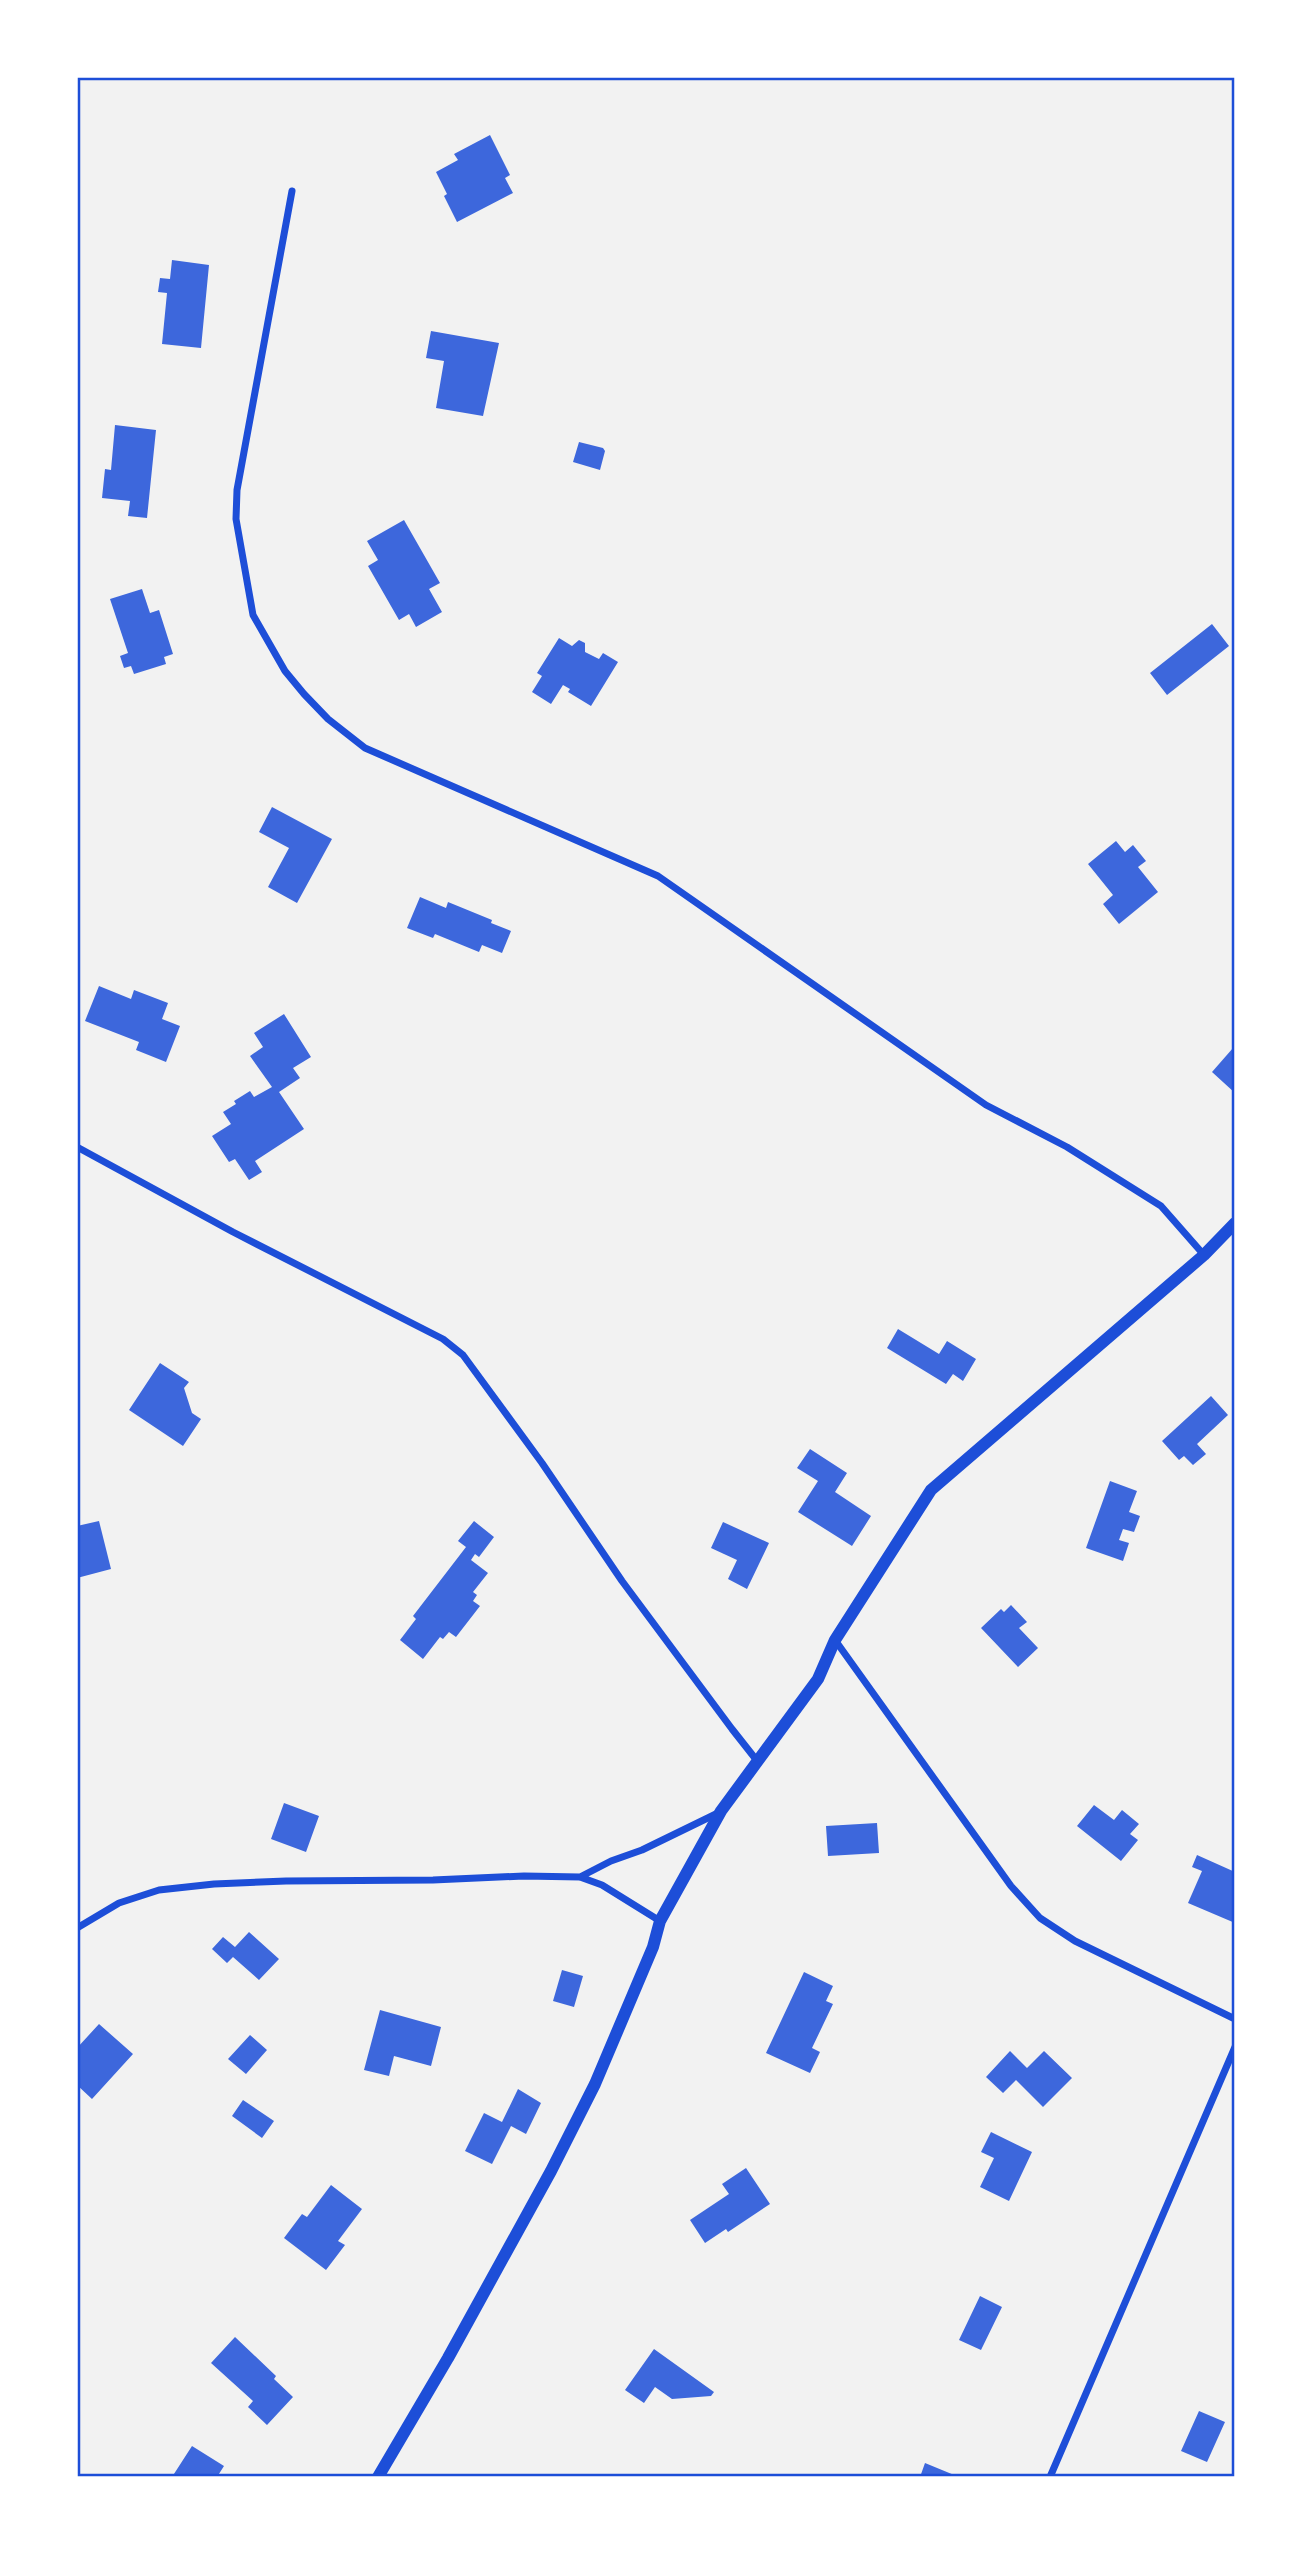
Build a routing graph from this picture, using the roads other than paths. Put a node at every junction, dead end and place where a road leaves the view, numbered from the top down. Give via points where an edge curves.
1 (292, 191) dead end
2 (77, 1147) edge
3 (1235, 1223) edge
4 (1203, 1255) junction
5 (835, 1640) junction
6 (758, 1762) junction
7 (721, 1811) junction
8 (580, 1877) junction
9 (660, 1921) junction
10 (77, 1928) edge
11 (1235, 2019) edge
12 (1235, 2047) edge
13 (378, 2477) edge
14 (1050, 2477) edge

1 - 4 street via 237,490 236,519 253,615 304,694 365,748 658,876 986,1105 1067,1147 1160,1206
2 - 6 street via 443,1339 463,1355 622,1581
3 - 4 street
4 - 5 street via 931,1490
5 - 6 street via 818,1679
5 - 11 street via 1011,1886 1040,1918 1075,1941
6 - 7 street
7 - 8 street
7 - 9 street
8 - 9 street via 602,1885
8 - 10 street via 214,1884 159,1890 119,1903
9 - 13 street via 595,2084 551,2171
12 - 14 street

